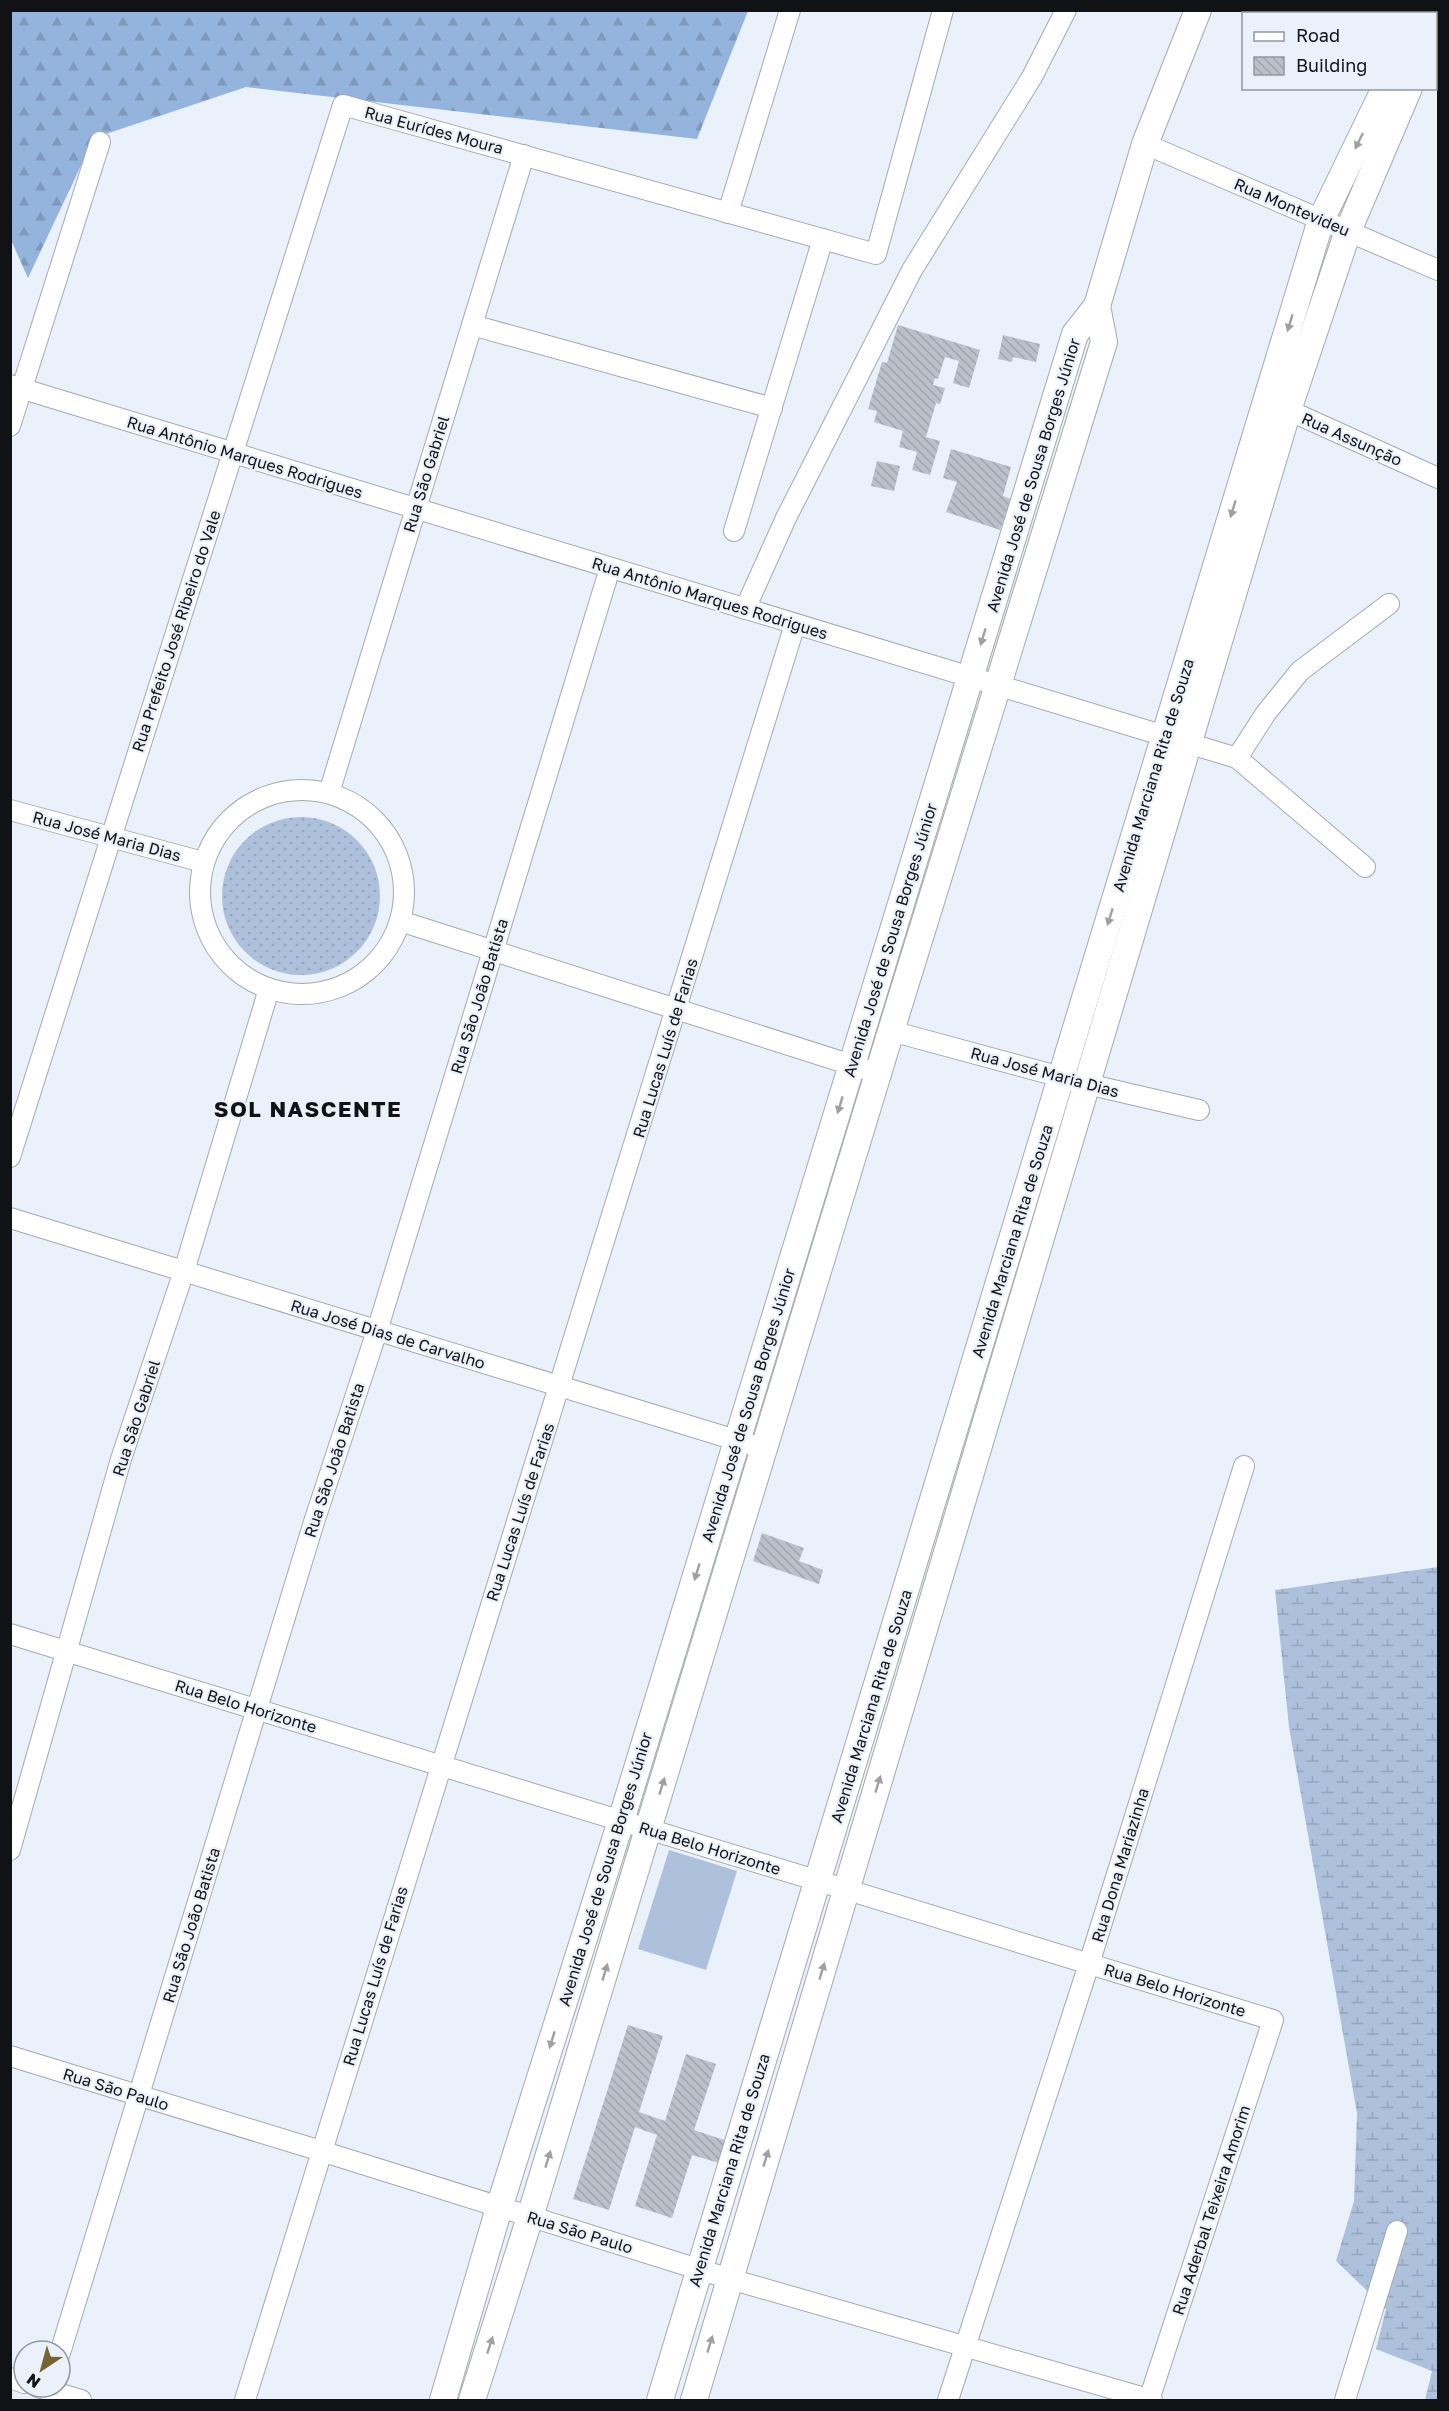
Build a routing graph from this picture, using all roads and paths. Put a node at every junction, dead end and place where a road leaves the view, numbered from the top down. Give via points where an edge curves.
1 (790, 10) edge
2 (943, 10) edge
3 (1066, 10) edge
4 (1198, 10) edge
5 (1383, 90) edge
6 (1408, 90) edge
7 (344, 105) joint
8 (100, 142) dead end
9 (1145, 144) junction
10 (524, 155) junction
11 (728, 213) junction
12 (1322, 220) junction
13 (1348, 231) junction
14 (823, 239) junction
15 (1438, 270) edge
16 (1097, 306) junction
17 (472, 326) junction
18 (16, 387) edge
19 (1277, 405) junction
20 (772, 408) junction
21 (10, 426) edge
22 (233, 453) junction
23 (1438, 478) edge
24 (416, 508) junction
25 (734, 531) dead end
26 (610, 568) junction
27 (1389, 604) dead end
28 (745, 609) junction
29 (795, 624) junction
30 (970, 677) junction
31 (999, 686) junction
32 (1164, 736) junction
33 (1188, 744) junction
34 (1237, 758) junction
35 (329, 793) junction
36 (10, 810) edge
37 (111, 837) junction
38 (203, 862) junction
39 (1365, 867) dead end
40 (400, 921) junction
41 (493, 951) junction
42 (269, 989) junction
43 (676, 1010) junction
44 (891, 1031) junction
45 (852, 1065) junction
46 (880, 1074) junction
47 (1062, 1077) junction
48 (1087, 1084) junction
49 (1199, 1110) dead end
50 (10, 1157) edge
51 (10, 1218) edge
52 (184, 1271) junction
53 (377, 1330) junction
54 (560, 1386) junction
55 (737, 1440) junction
56 (765, 1449) junction
57 (1244, 1466) dead end
58 (10, 1634) edge
59 (68, 1652) junction
60 (257, 1710) junction
61 (439, 1765) junction
62 (621, 1821) junction
63 (649, 1829) junction
64 (10, 1850) edge
65 (818, 1881) junction
66 (846, 1890) junction
67 (1089, 1964) junction
68 (779, 2007) junction
69 (809, 2014) junction
70 (1273, 2020) joint
71 (10, 2056) edge
72 (139, 2096) junction
73 (321, 2151) junction
74 (499, 2208) junction
75 (530, 2217) junction
76 (1397, 2231) dead end
77 (698, 2268) junction
78 (730, 2279) junction
79 (65, 2339) edge
80 (964, 2347) junction
81 (245, 2400) edge
82 (443, 2400) edge
83 (472, 2400) edge
84 (660, 2400) edge
85 (694, 2400) edge
86 (948, 2400) edge
87 (1150, 2400) edge
88 (1345, 2400) edge

1 - 11 street
2 - 14 street, Rua Eurídes Moura via 876,254
3 - 28 street via 1032,77 912,270 786,518
4 - 9 street
5 -> 12 street, Avenida Marciana Rita de Souza
6 - 13 street, Avenida Marciana Rita de Souza
7 - 10 street, Rua Eurídes Moura
7 - 22 street, Rua Prefeito José Ribeiro do Vale
8 - 18 street
9 - 12 street, Rua Montevideu
9 - 16 street
10 - 11 street, Rua Eurídes Moura
10 - 17 street, Rua São Gabriel
11 - 14 street, Rua Eurídes Moura
12 - 13 street, Rua Montevideu
12 -> 19 street, Avenida Marciana Rita de Souza
13 - 15 street, Rua Montevideu
13 - 19 street, Avenida Marciana Rita de Souza
14 - 20 street
16 -> 30 street, Avenida José de Sousa Borges Júnior via 1075,334
16 - 31 street, Avenida José de Sousa Borges Júnior via 1104,342
17 - 20 street
17 - 24 street, Rua São Gabriel
18 - 21 street
18 - 22 street, Rua Antônio Marques Rodrigues
19 - 23 street, Rua Assunção
19 -> 32 street, Avenida Marciana Rita de Souza
19 - 33 street, Avenida Marciana Rita de Souza
20 - 25 street
22 - 24 street, Rua Antônio Marques Rodrigues
22 - 37 street, Rua Prefeito José Ribeiro do Vale
24 - 26 street, Rua Antônio Marques Rodrigues
24 - 35 street, Rua São Gabriel
26 - 28 street, Rua Antônio Marques Rodrigues
26 - 41 street, Rua São João Batista
27 - 34 street via 1300,671
28 - 29 street, Rua Antônio Marques Rodrigues
29 - 30 street, Rua Antônio Marques Rodrigues
29 - 43 street, Rua Lucas Luís de Farias
30 - 31 street, Rua Antônio Marques Rodrigues
30 - 45 street, Avenida José de Sousa Borges Júnior
31 - 32 street, Rua Antônio Marques Rodrigues
31 - 44 street, Avenida José de Sousa Borges Júnior
32 - 33 street, Rua Antônio Marques Rodrigues
32 -> 47 street, Avenida Marciana Rita de Souza
33 - 34 street, Rua Antônio Marques Rodrigues
33 - 48 street, Avenida Marciana Rita de Souza
34 - 39 street, Rua Antônio Marques Rodrigues
35 - 38 street via 297,789 266,795 238,811 217,834
35 - 40 street via 359,807 383,829 398,857 404,889
36 - 37 street, Rua José Maria Dias
37 - 38 street, Rua José Maria Dias
37 - 50 street, Rua Prefeito José Ribeiro do Vale
38 - 42 street via 199,893 205,924 219,952 241,974
40 - 41 street
40 - 42 street via 386,951 363,974 344,984 301,994
41 - 43 street
41 - 53 street, Rua São João Batista
42 - 52 street, Rua São Gabriel
43 - 45 street
43 - 54 street, Rua Lucas Luís de Farias
44 - 46 street, Avenida José de Sousa Borges Júnior
44 - 47 street, Rua José Maria Dias
45 - 46 street
45 -> 55 street, Avenida José de Sousa Borges Júnior
46 - 56 street, Avenida José de Sousa Borges Júnior
47 - 48 street, Rua José Maria Dias
47 - 65 street, Avenida Marciana Rita de Souza
48 - 49 street, Rua José Maria Dias
66 -> 48 street, Avenida Marciana Rita de Souza
51 - 52 street, Rua José Dias de Carvalho
52 - 53 street, Rua José Dias de Carvalho
52 - 59 street, Rua São Gabriel via 121,1460
53 - 54 street, Rua José Dias de Carvalho
53 - 60 street, Rua São João Batista
54 - 55 street, Rua José Dias de Carvalho
54 - 61 street, Rua Lucas Luís de Farias
55 - 56 street, Rua José Dias de Carvalho
55 -> 62 street, Avenida José de Sousa Borges Júnior
63 -> 56 street, Avenida José de Sousa Borges Júnior
57 - 67 street, Rua Dona Mariazinha
58 - 59 street, Rua Belo Horizonte
59 - 60 street, Rua Belo Horizonte
59 - 64 street, Rua São Gabriel
60 - 61 street, Rua Belo Horizonte
60 - 72 street, Rua São João Batista
61 - 62 street, Rua Belo Horizonte
61 - 73 street, Rua Lucas Luís de Farias
62 - 63 street, Rua Belo Horizonte
62 -> 74 street, Avenida José de Sousa Borges Júnior
63 - 65 street, Rua Belo Horizonte
75 -> 63 street, Avenida José de Sousa Borges Júnior
65 - 66 street, Rua Belo Horizonte
65 - 68 street, Avenida Marciana Rita de Souza
66 - 67 street, Rua Belo Horizonte
69 -> 66 street, Avenida Marciana Rita de Souza
67 - 70 street, Rua Belo Horizonte
67 - 80 street, Rua Dona Mariazinha
68 - 69 street
68 - 77 street, Avenida Marciana Rita de Souza
78 -> 69 street, Avenida Marciana Rita de Souza
70 - 87 street, Rua Aderbal Teixeira Amorim
71 - 72 street, Rua São Paulo
72 - 73 street, Rua São Paulo
72 - 79 street, Rua São João Batista
73 - 74 street, Rua São Paulo
73 - 81 street, Rua Lucas Luís de Farias
74 - 75 street, Rua São Paulo
74 - 82 street, Avenida José de Sousa Borges Júnior
75 - 77 street, Rua São Paulo
83 -> 75 street, Avenida José de Sousa Borges Júnior
76 - 88 street
77 - 78 street, Rua São Paulo
77 - 84 street, Avenida Marciana Rita de Souza
78 - 80 street, Rua São Paulo
85 -> 78 street, Avenida Marciana Rita de Souza
80 - 86 street, Rua Dona Mariazinha
80 - 87 street, Rua São Paulo

